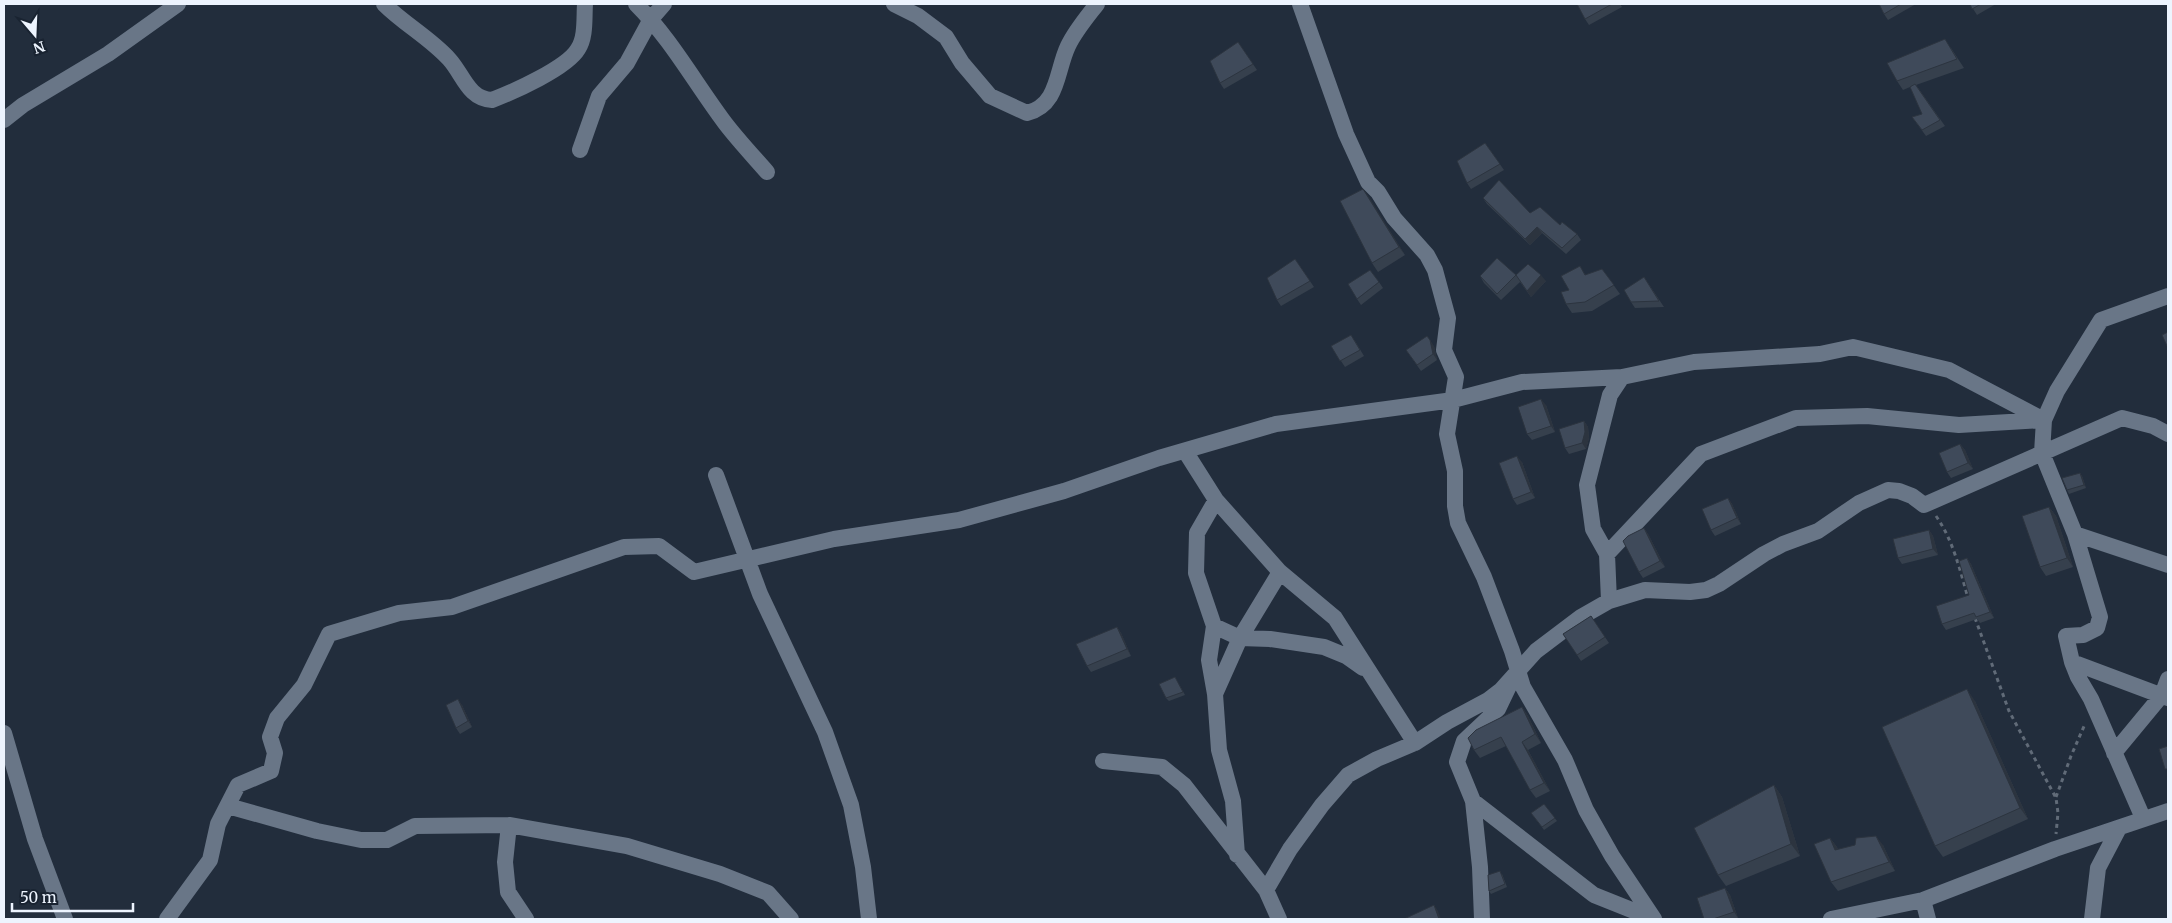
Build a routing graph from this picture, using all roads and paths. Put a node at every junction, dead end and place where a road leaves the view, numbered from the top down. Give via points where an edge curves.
1 (178, 4) edge
2 (384, 4) edge
3 (585, 4) edge
4 (636, 4) edge
5 (664, 4) edge
6 (894, 4) edge
7 (1096, 4) edge
8 (1300, 4) edge
9 (651, 19) junction
10 (4, 120) edge
11 (580, 150) dead end
12 (767, 172) dead end
13 (2168, 296) edge
14 (1622, 377) junction
15 (1453, 400) junction
16 (2044, 420) junction
17 (2168, 434) edge
18 (1185, 451) junction
19 (2042, 453) junction
20 (716, 475) dead end
21 (1216, 500) junction
22 (1924, 505) junction
23 (2075, 534) junction
24 (1607, 554) junction
25 (748, 560) junction
26 (2168, 565) edge
27 (1280, 572) junction
28 (1968, 599) edge
29 (1609, 601) junction
30 (1974, 617) edge
31 (1214, 626) junction
32 (1240, 638) junction
33 (2072, 662) junction
34 (1516, 670) junction
35 (1369, 672) junction
36 (2168, 679) edge
37 (1215, 694) junction
38 (2165, 696) edge
39 (2091, 699) junction
40 (4, 733) edge
41 (1415, 743) junction
42 (2114, 753) junction
43 (1103, 761) dead end
44 (2056, 798) junction
45 (1473, 801) junction
46 (228, 806) junction
47 (2168, 810) edge
48 (2143, 818) junction
49 (509, 824) junction
50 (2119, 828) junction
51 (2055, 849) junction
52 (1237, 855) junction
53 (1266, 890) junction
54 (1923, 900) junction
55 (65, 919) edge
56 (167, 919) edge
57 (526, 919) edge
58 (791, 919) edge
59 (869, 919) edge
60 (1279, 919) edge
61 (1482, 919) edge
62 (1654, 919) edge
63 (1831, 919) edge
64 (1928, 919) edge
65 (2092, 919) edge

1 - 10 street via 108,54
2 - 3 street via 450,60 476,96 492,100 551,72 572,57 583,36
4 - 9 street
5 - 9 street
6 - 7 street via 918,16 946,37 962,63 990,96 1027,112 1042,106 1050,98 1068,45
8 - 15 street via 1346,134 1368,182 1427,255 1435,270 1448,318 1444,350 1456,378
9 - 11 street via 627,63 599,96
9 - 12 street via 726,124
13 - 16 street via 2100,320 2057,391
14 - 15 street via 1522,382
14 - 16 street via 1694,362 1820,354 1853,347 1949,370
14 - 24 street via 1610,395 1587,485 1593,529
15 - 18 street via 1276,424
15 - 34 street via 1447,434 1455,471 1458,523 1484,577
16 - 19 street
16 - 24 street via 1959,424 1867,416 1796,418 1701,454
17 - 19 street via 2153,426 2122,418
18 - 21 street
18 - 25 street via 1064,491 959,520 834,539
19 - 22 street
19 - 23 street
20 - 25 street
21 - 27 street
21 - 31 street via 1197,533 1196,573
22 - 28 path via 1944,527
22 - 29 street via 1899,490 1888,490 1860,503 1818,531 1764,554 1706,590 1645,590
23 - 26 street
23 - 33 street via 2100,617 2097,628 2083,635 2066,636
24 - 29 street
25 - 46 street via 694,572 659,546 624,547 452,607 399,613 329,634 304,685 277,718 270,737 275,753 271,771 238,785
25 - 59 street via 760,594 825,732 850,805 863,867
27 - 32 street
27 - 35 street via 1335,618
29 - 34 street via 1558,633
30 - 44 path via 2009,711
31 - 32 street
31 - 37 street via 1209,660
32 - 35 street via 1324,647 1346,656
32 - 37 street
33 - 38 street
33 - 39 street
34 - 41 street via 1501,690 1488,700
34 - 45 street via 1498,709 1464,741 1457,762
34 - 62 street via 1522,687 1565,760 1586,810
35 - 41 street
36 - 38 street
37 - 52 street via 1219,750 1232,801
38 - 42 street
39 - 42 street
39 - 44 path via 2086,722
40 - 55 street via 35,839
41 - 53 street via 1348,775 1290,848
42 - 48 street
43 - 52 street via 1162,767 1184,785
44 - 51 path
45 - 61 street
45 - 62 street via 1594,895
46 - 49 street via 361,840 387,840 415,826
46 - 56 street via 218,824 210,860
47 - 48 street
48 - 50 street
49 - 57 street via 505,862 508,892
49 - 58 street via 627,846 720,874 768,894
50 - 51 street
50 - 65 street via 2098,868
51 - 54 street
52 - 53 street
53 - 60 street
54 - 63 street
54 - 64 street

